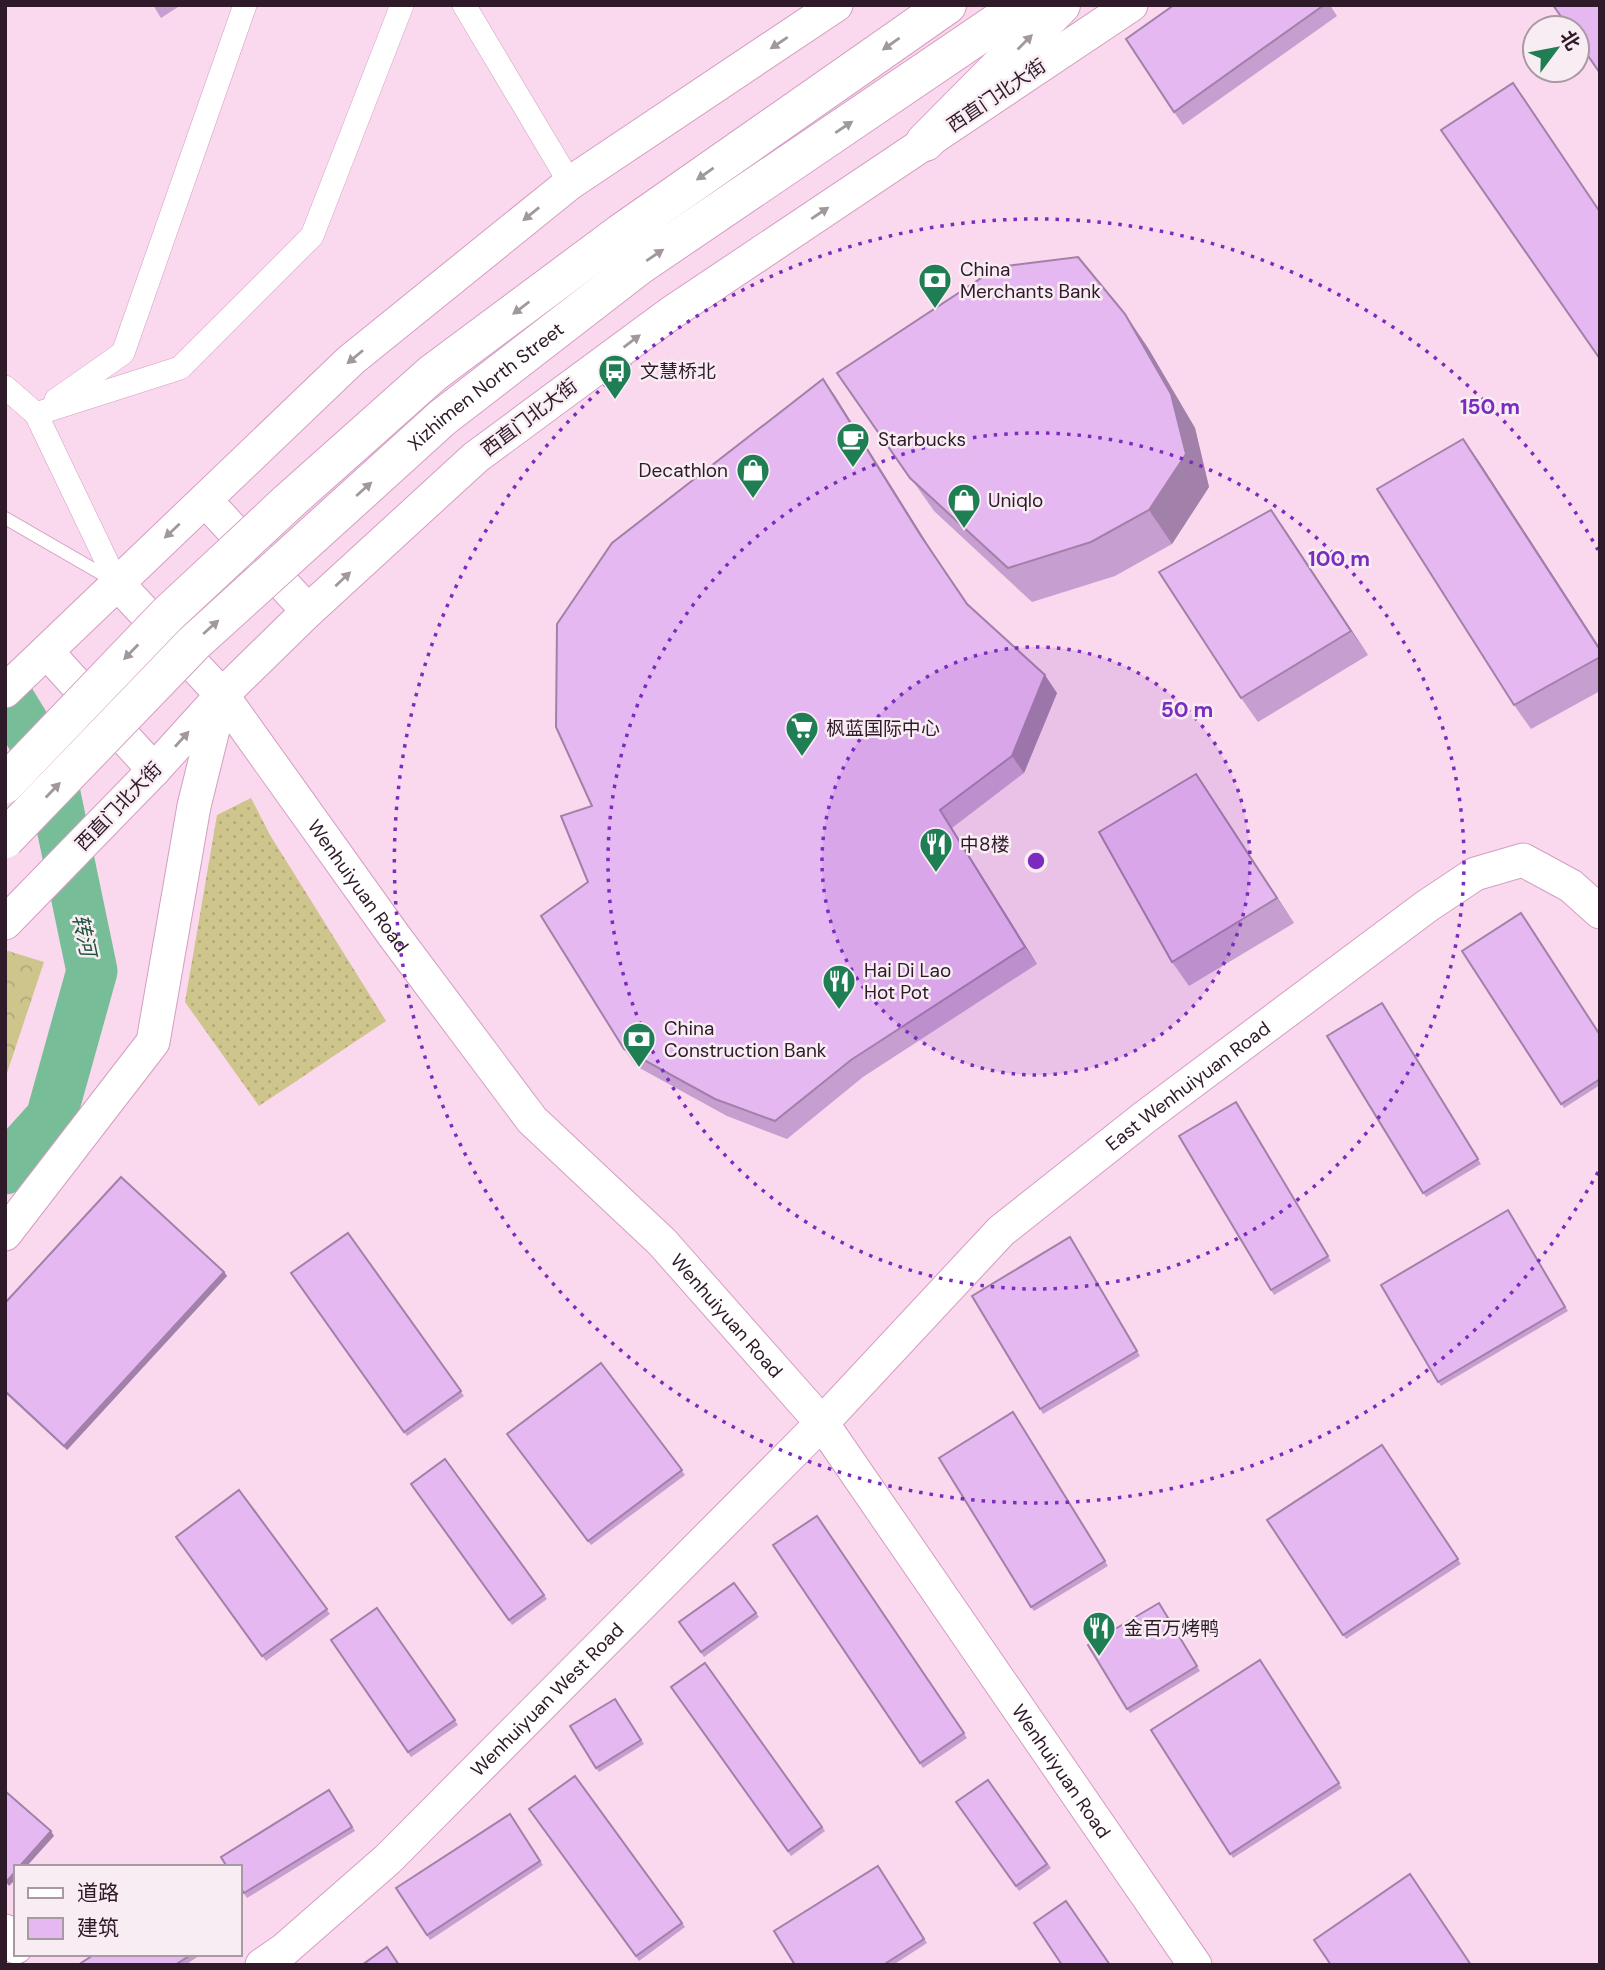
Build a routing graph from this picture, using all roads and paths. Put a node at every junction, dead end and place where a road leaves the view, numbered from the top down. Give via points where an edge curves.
1 (245, 5) edge
2 (402, 5) edge
3 (464, 5) edge
4 (836, 5) edge
5 (947, 5) edge
6 (1023, 5) edge
7 (1061, 5) edge
8 (1130, 5) edge
9 (925, 142) junction
10 (570, 183) junction
11 (5, 387) edge
12 (36, 414) junction
13 (205, 500) junction
14 (5, 517) edge
15 (117, 583) junction
16 (308, 611) junction
17 (52, 647) junction
18 (5, 691) edge
19 (222, 695) junction
20 (145, 779) junction
21 (5, 784) edge
22 (5, 839) edge
23 (15, 912) edge
24 (1600, 912) edge
25 (5, 1234) edge
26 (822, 1423) junction
27 (262, 1965) edge
28 (1195, 1965) edge

1 - 12 street via 123,353
2 - 12 street via 312,236 180,368
3 - 10 street
4 -> 10 street
5 -> 21 highway, Xizhimen North Street, bridge via 621,233 433,373 167,615
22 -> 6 highway, Xizhimen North Street, bridge via 194,643 442,418 640,265
9 -> 7 highway
8 - 9 street, 西直门北大街
16 -> 9 street, 西直门北大街 via 476,457 671,313
10 -> 13 street via 351,360
11 - 12 street
12 - 15 street
13 -> 15 street
13 - 16 street
14 - 15 lane
15 - 17 street
15 - 19 street, Wenhuiyuan Road
16 - 19 street, 西直门北大街
17 - 18 street
17 - 20 street
20 -> 19 street, 西直门北大街
19 - 25 street via 194,806 153,1042
19 - 26 street, Wenhuiyuan Road via 532,1120 662,1242
20 - 23 street, 西直门北大街
24 - 26 street, East Wenhuiyuan Road via 1571,886 1523,860 1475,874 1156,1109 1002,1231
26 - 27 street, Wenhuiyuan West Road via 388,1859
26 - 28 street, Wenhuiyuan Road

